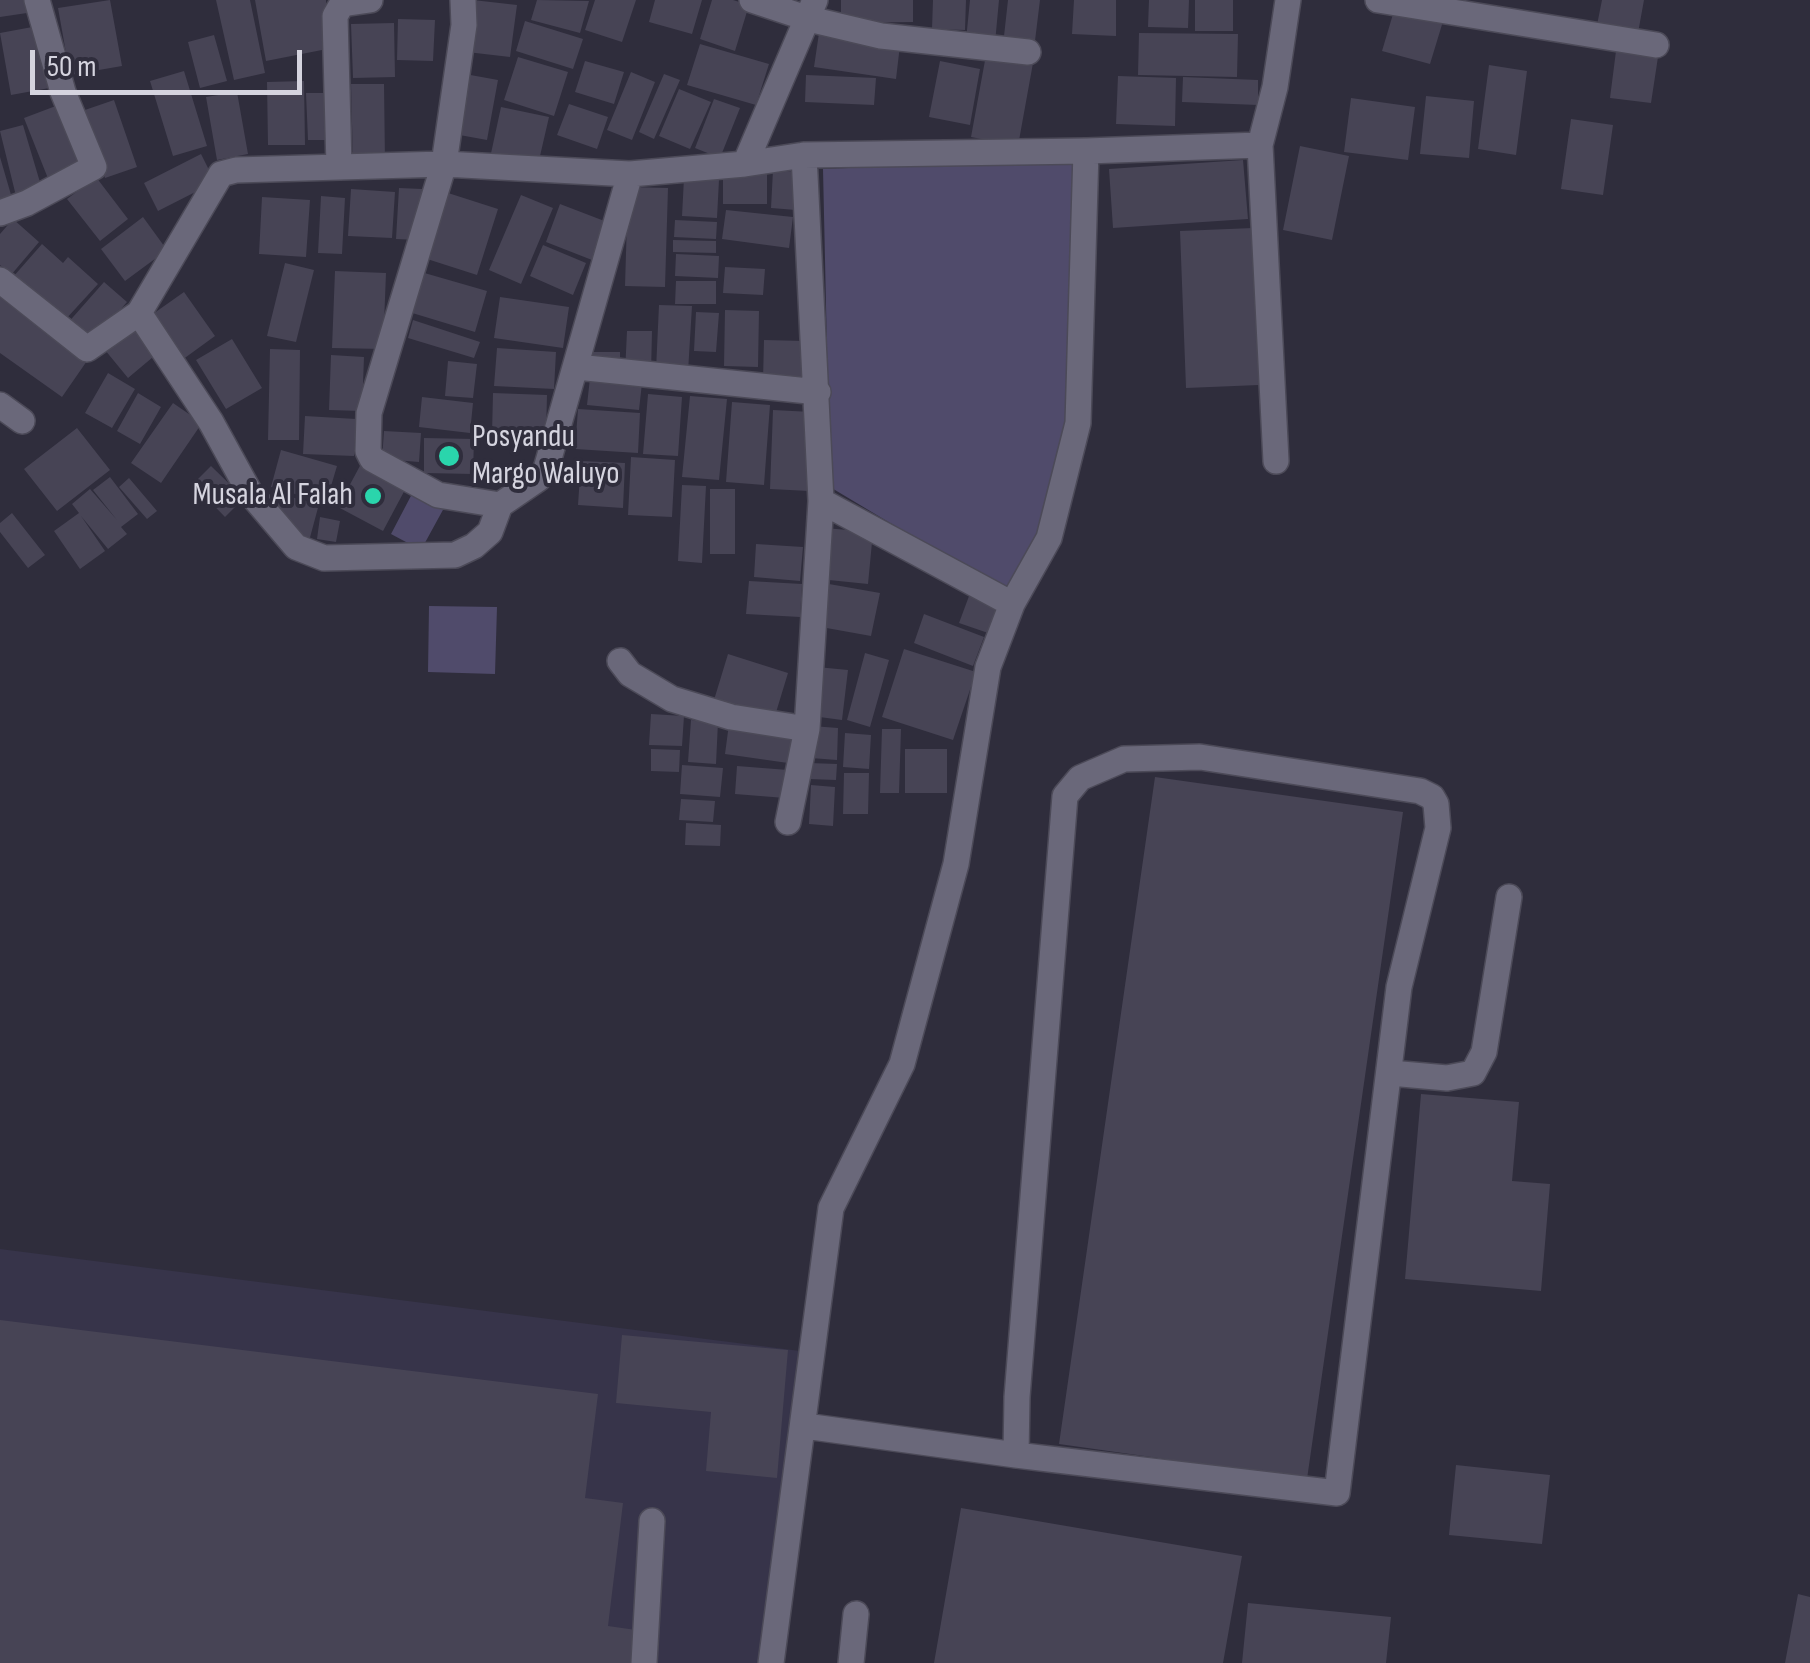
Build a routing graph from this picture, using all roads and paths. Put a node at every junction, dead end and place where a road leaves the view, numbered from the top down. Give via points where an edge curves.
1 (37, 0) edge
2 (370, 0) edge
3 (463, 0) edge
4 (752, 0) edge
5 (1288, 0) edge
6 (1378, 0) edge
7 (812, 10) edge
8 (1656, 45) dead end
9 (1028, 52) dead end
10 (1260, 144) junction
11 (1086, 151) junction
12 (804, 155) junction
13 (444, 164) junction
14 (745, 164) junction
15 (340, 167) junction
16 (630, 174) junction
17 (0, 213) edge
18 (0, 280) edge
19 (139, 313) junction
20 (577, 368) junction
21 (818, 392) junction
22 (0, 404) edge
23 (22, 421) dead end
24 (1276, 461) dead end
25 (822, 500) junction
26 (500, 506) junction
27 (1012, 604) junction
28 (620, 662) dead end
29 (807, 729) junction
30 (788, 822) dead end
31 (1509, 898) dead end
32 (1390, 1073) junction
33 (805, 1426) junction
34 (1016, 1455) junction
35 (652, 1522) dead end
36 (856, 1614) dead end
37 (644, 1663) edge
38 (771, 1663) edge
39 (851, 1663) edge

1 - 17 street via 62,92 94,167
2 - 15 street via 342,4 334,16
3 - 13 street
4 - 7 street
5 - 10 street
6 - 8 street
7 - 9 street via 881,36
7 - 14 street
10 - 11 street
10 - 24 street
11 - 12 street
11 - 27 street via 1078,424 1049,538
12 - 14 street
12 - 21 street
13 - 15 street
13 - 16 street
13 - 26 street via 369,412 368,450 372,459 438,494
14 - 16 street
15 - 19 street via 222,174
16 - 20 street
18 - 19 street via 87,350
19 - 26 street via 250,493 296,547 324,558 455,555 490,532
20 - 21 street
20 - 26 street via 546,469
21 - 25 street
22 - 23 street
25 - 27 street
25 - 29 street
27 - 33 street via 988,668 956,864 902,1064 830,1208
28 - 29 street via 672,699 730,718
29 - 30 street
31 - 32 street via 1484,1052 1473,1073
32 - 34 street via 1337,1493
32 - 34 street via 1399,987 1438,828 1432,797 1200,756 1124,759 1080,778 1065,796
33 - 34 street
33 - 38 street
35 - 37 street
36 - 39 street

